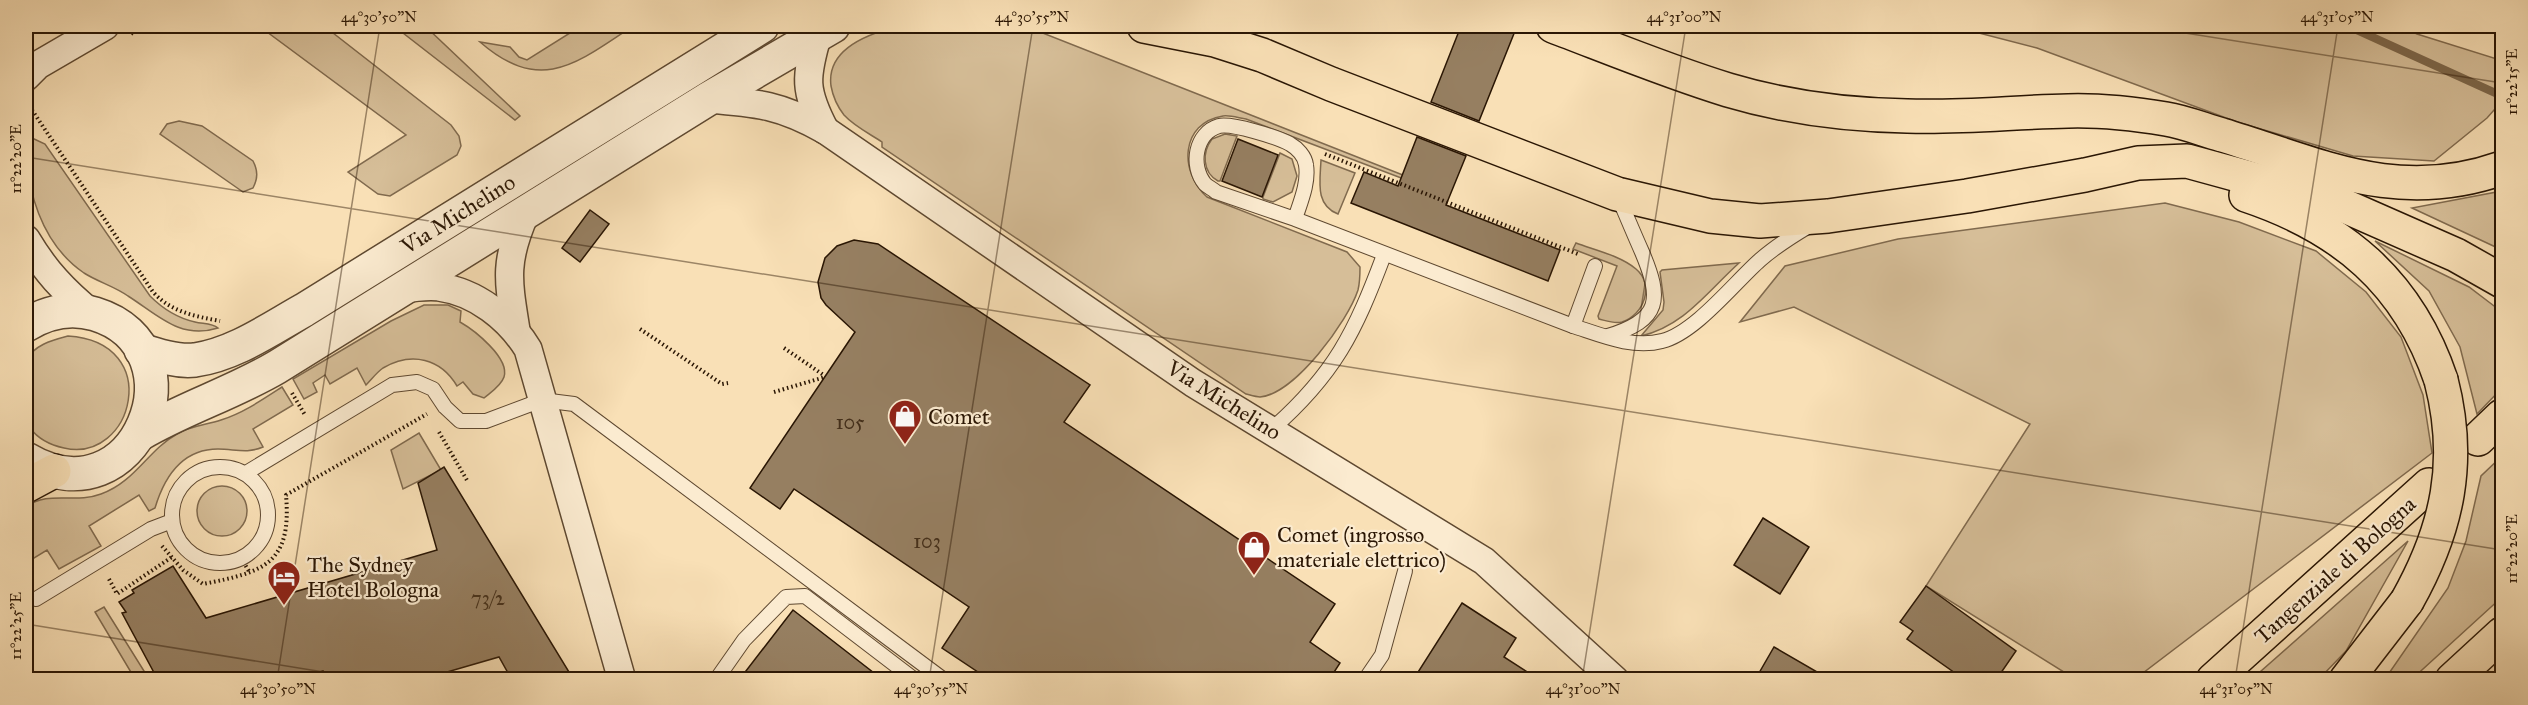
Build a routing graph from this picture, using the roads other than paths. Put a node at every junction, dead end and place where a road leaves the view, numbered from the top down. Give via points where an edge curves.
1 (105, 26) edge
2 (762, 26) edge
3 (1144, 26) edge
4 (1219, 26) edge
5 (1553, 26) edge
6 (825, 30) edge
7 (1262, 55) junction
8 (26, 75) edge
9 (708, 99) junction
10 (2094, 112) junction
11 (825, 130) junction
12 (2502, 168) edge
13 (2085, 175) junction
14 (1617, 194) junction
15 (2326, 199) junction
16 (525, 214) junction
17 (1828, 216) junction
18 (1295, 219) junction
19 (26, 239) edge
20 (1384, 255) junction
21 (1595, 266) road end
22 (2502, 281) edge
23 (406, 288) junction
24 (92, 314) junction
25 (26, 325) edge
26 (1573, 326) junction
27 (516, 330) junction
28 (1606, 337) junction
29 (141, 351) junction
30 (542, 400) junction
31 (2502, 416) edge
32 (1271, 430) junction
33 (140, 434) junction
34 (2478, 439) dead end
35 (40, 465) edge
36 (246, 473) junction
37 (2429, 485) dead end
38 (26, 486) edge
39 (172, 521) junction
40 (1405, 571) dead end
41 (36, 599) dead end
42 (2502, 634) edge
43 (622, 680) edge
44 (716, 680) edge
45 (915, 680) edge
46 (944, 680) edge
47 (1365, 680) edge
48 (1615, 680) edge
49 (2213, 680) edge
50 (2346, 680) edge
51 (2452, 680) edge

1 - 8 street
2 - 29 street, Via Michelino via 304,310 238,346 194,360
3 - 7 main road via 1215,40
4 - 7 main road
5 - 10 main road via 1682,75 1789,104 1907,117
6 - 9 street, Via Michelino
6 - 11 street, Via Michelino via 809,64 808,87 811,104
7 - 14 main road
9 - 11 street, Via Michelino via 777,108
9 - 16 street, Via Michelino
10 - 12 main road via 2168,119 2328,171 2370,180 2429,184
10 - 15 main road via 2244,158
11 - 32 street, Via Michelino via 1193,383
13 - 15 main road via 2138,163 2187,161
13 - 17 main road
13 - 50 main road, bridge via 2187,177 2259,199 2328,233 2370,264 2391,286 2420,328 2448,408 2452,460 2449,486 2437,537 2407,601
14 - 17 main road via 1710,216 1760,221
14 - 28 lane via 1653,278 1655,296 1644,319 1629,330
15 - 22 main road via 2456,255
16 - 23 street, Via Michelino
16 - 27 street, Via Michelino via 513,241 508,266
17 - 28 lane via 1785,240 1760,260 1683,332 1663,341 1640,344
18 - 18 lane via 1306,175 1301,153 1290,144 1237,127 1220,126 1207,132 1196,157 1205,184 1216,192
18 - 20 lane
19 - 24 street via 63,291
20 - 26 lane
20 - 32 lane via 1359,320 1341,352 1300,405
21 - 26 lane
23 - 27 street, Via Michelino via 438,287 468,295
23 - 33 street, Via Michelino via 255,380
24 - 25 street via 69,310
24 - 29 street via 118,325
26 - 28 lane
27 - 30 street, Via Michelino via 528,349
29 - 33 street via 148,366 152,401
30 - 36 lane via 486,421 460,421 433,389 417,381 392,385
30 - 43 street, Via Michelino
30 - 46 lane via 574,404
31 - 34 main road
32 - 48 street, Via Michelino via 1484,561
33 - 35 street via 118,458 87,471 71,473
35 - 38 main road
36 - 39 lane via 216,466 187,478 177,490
36 - 39 lane via 265,495 268,509 262,538 242,558 227,563 197,558 176,536
37 - 49 main road, Tangenziale di Bologna
39 - 41 lane via 151,529
40 - 47 lane via 1382,655
42 - 51 main road
44 - 45 lane via 744,640 786,597 806,596

